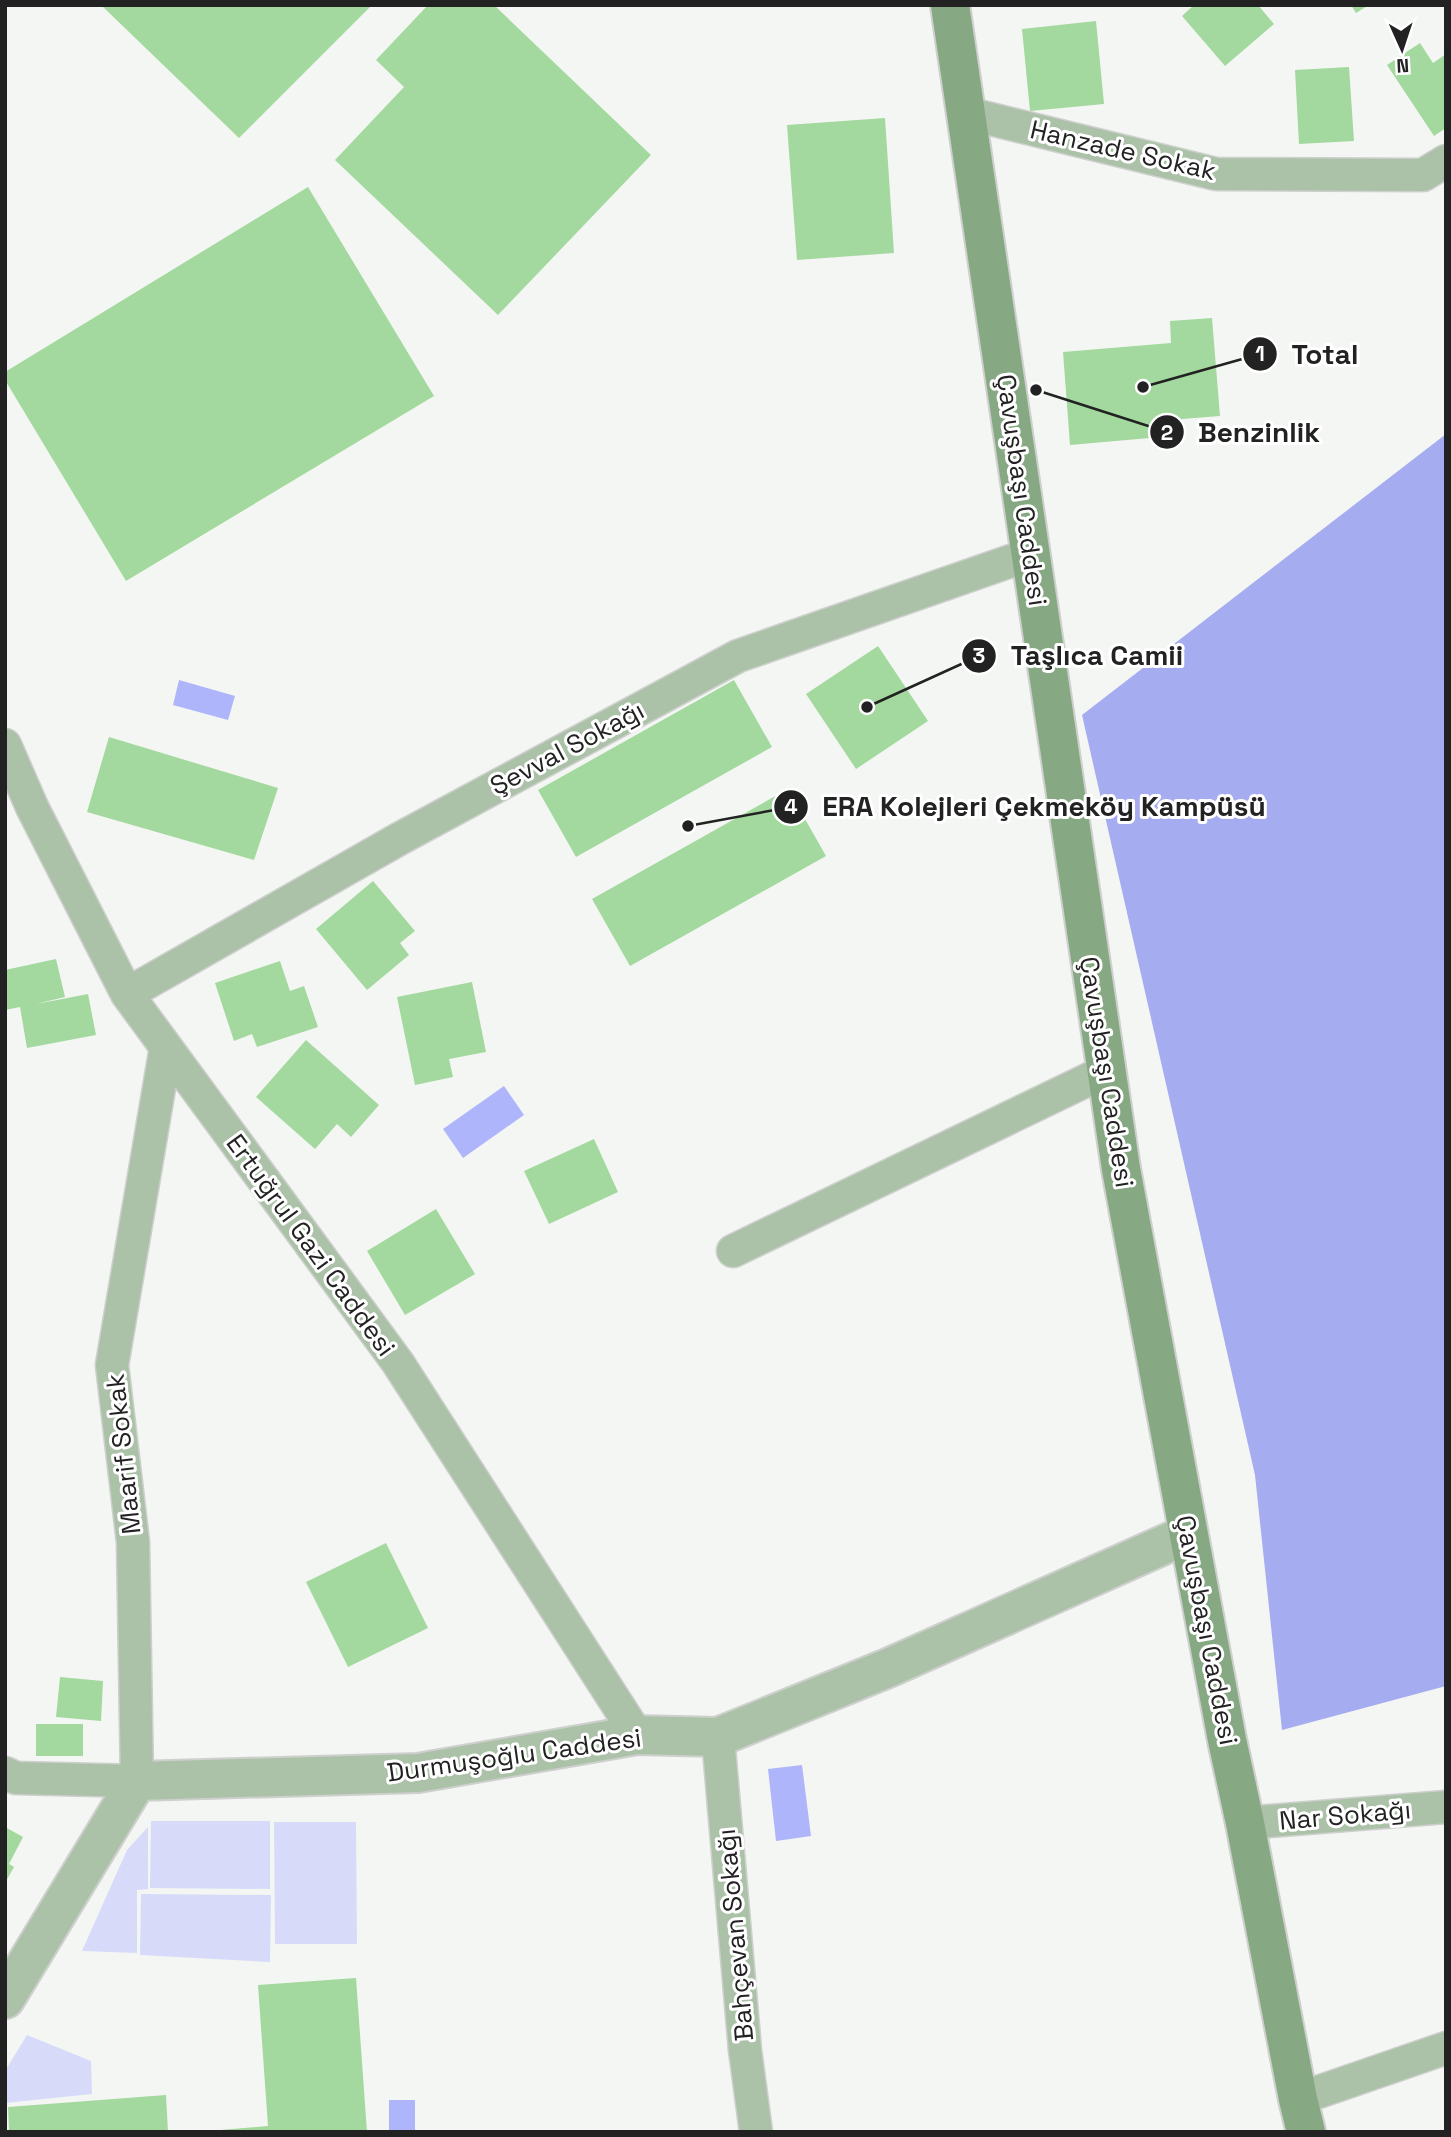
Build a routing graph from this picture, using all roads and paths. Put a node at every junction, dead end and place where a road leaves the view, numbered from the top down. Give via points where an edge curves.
1 (950, 5) edge
2 (966, 113) junction
3 (1446, 161) edge
4 (1031, 554) junction
5 (5, 745) edge
6 (127, 994) junction
7 (166, 1047) junction
8 (1106, 1071) junction
9 (733, 1251) dead end
10 (1188, 1534) junction
11 (637, 1735) junction
12 (718, 1737) junction
13 (5, 1773) edge
14 (137, 1781) junction
15 (1446, 1807) edge
16 (1245, 1823) junction
17 (5, 1999) edge
18 (1446, 2048) edge
19 (1302, 2115) edge
20 (756, 2132) edge

1 - 2 main road, Çavuşbaşı Caddesi
2 - 3 street, Hanzade Sokak via 1216,174 1423,175
2 - 4 main road, Çavuşbaşı Caddesi
4 - 6 street, Şevval Sokağı via 738,656 399,839
4 - 8 main road, Çavuşbaşı Caddesi
5 - 6 street, Ertuğrul Gazi Caddesi
6 - 7 street, Ertuğrul Gazi Caddesi
7 - 11 street, Ertuğrul Gazi Caddesi via 398,1363
7 - 14 street, Maarif Sokak via 112,1365 133,1542
8 - 9 street
8 - 10 main road, Çavuşbaşı Caddesi
10 - 12 street, Durmuşoğlu Caddesi via 888,1668
10 - 16 main road, Çavuşbaşı Caddesi
11 - 12 street, Durmuşoğlu Caddesi
11 - 14 street, Durmuşoğlu Caddesi via 418,1773
12 - 20 street, Bahçevan Sokağı
13 - 14 street via 16,1779
14 - 17 street
15 - 16 street, Nar Sokağı
16 - 19 main road, Çavuşbaşı Caddesi
18 - 19 street

